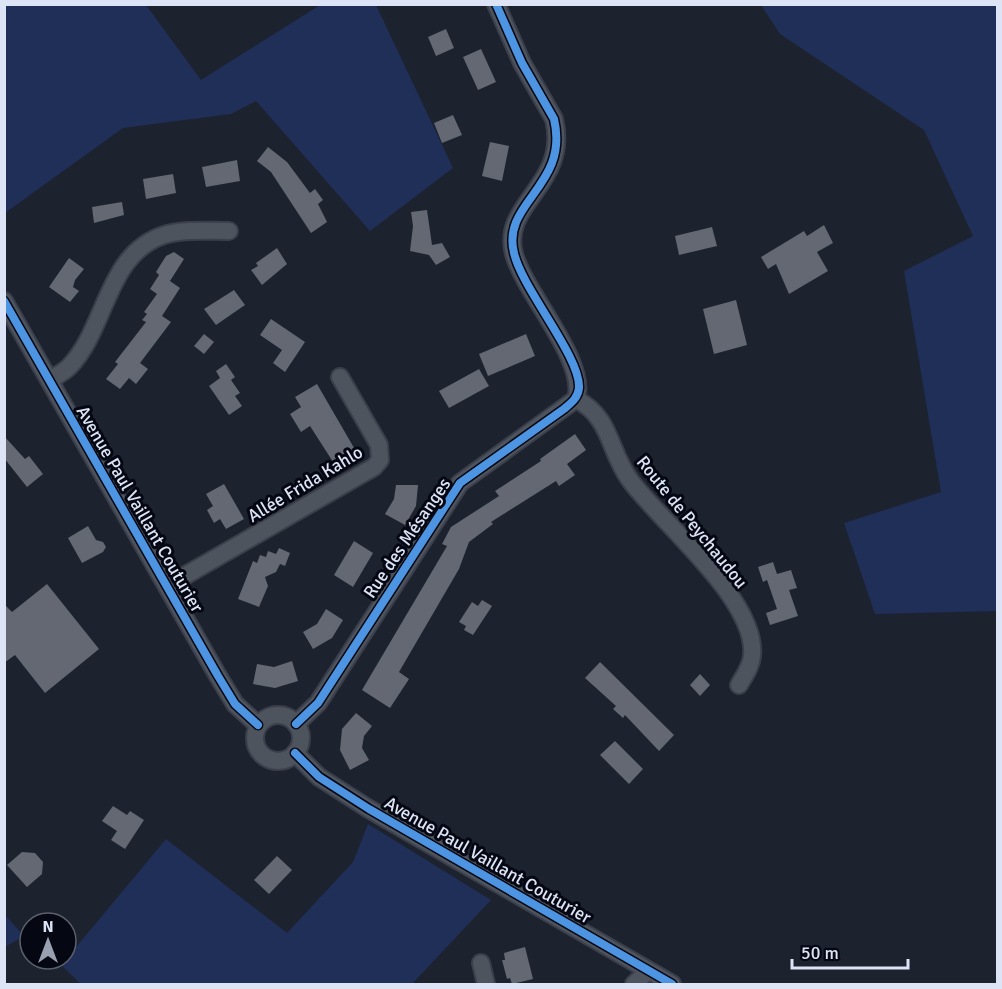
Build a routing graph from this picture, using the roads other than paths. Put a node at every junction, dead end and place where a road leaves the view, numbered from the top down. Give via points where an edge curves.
1 (496, 4) edge
2 (229, 231) dead end
3 (4, 302) edge
4 (340, 377) dead end
5 (50, 380) junction
6 (576, 399) junction
7 (167, 586) junction
8 (739, 685) dead end
9 (296, 724) junction
10 (258, 725) junction
11 (295, 753) junction
12 (481, 963) dead end
13 (648, 971) junction
14 (486, 984) edge
15 (634, 984) edge
16 (672, 984) edge

1 - 6 street via 557,130 552,167 517,219 512,242 521,270 575,368 579,389
2 - 5 street via 165,235 140,247 126,261 79,353 68,368
3 - 5 street, Avenue Paul Vaillant Couturier
4 - 7 street, Allée Frida Kahlo via 379,445 380,460
5 - 7 street, Avenue Paul Vaillant Couturier
6 - 8 street, Route de Peychaudou via 598,415 628,478 709,568 737,610 752,646 748,670
6 - 9 street, Rue des Mésanges via 460,483 318,703
7 - 10 street, Avenue Paul Vaillant Couturier via 235,704
9 - 10 street via 274,715
9 - 11 street via 300,742
10 - 11 street via 256,747 267,758 281,761
11 - 13 street, Avenue Paul Vaillant Couturier via 319,777 369,809
12 - 14 street
13 - 15 street
13 - 16 street, Avenue Paul Vaillant Couturier

